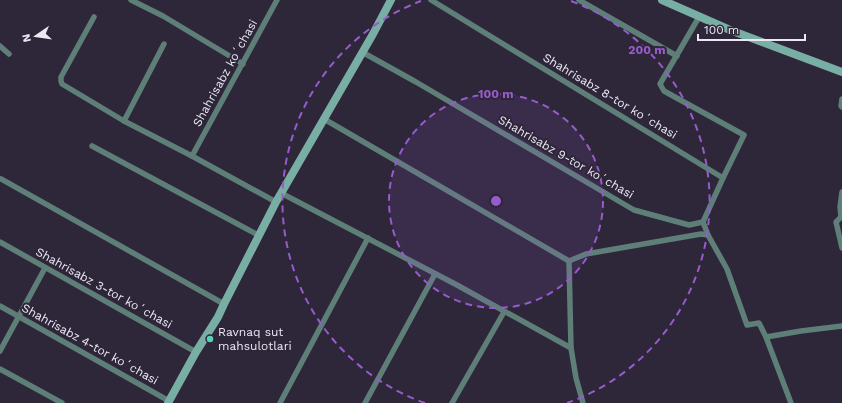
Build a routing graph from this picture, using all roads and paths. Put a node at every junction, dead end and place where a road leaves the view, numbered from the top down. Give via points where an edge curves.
1 (131, 0) edge
2 (277, 0) edge
3 (391, 0) edge
4 (431, 0) edge
5 (579, 0) edge
6 (662, 0) edge
7 (94, 17) dead end
8 (699, 17) junction
9 (164, 44) dead end
10 (0, 46) edge
11 (362, 52) junction
12 (9, 54) dead end
13 (677, 56) junction
14 (243, 64) junction
15 (842, 72) edge
16 (842, 99) edge
17 (842, 107) edge
18 (324, 119) junction
19 (124, 121) junction
20 (92, 146) dead end
21 (192, 156) junction
22 (723, 178) junction
23 (1, 179) dead end
24 (842, 192) edge
25 (281, 193) junction
26 (276, 202) junction
27 (842, 216) edge
28 (703, 222) junction
29 (258, 235) junction
30 (708, 235) junction
31 (368, 238) junction
32 (0, 242) edge
33 (842, 248) edge
34 (569, 261) junction
35 (45, 268) junction
36 (436, 274) junction
37 (224, 304) junction
38 (0, 306) edge
39 (504, 312) junction
40 (19, 317) junction
41 (842, 326) edge
42 (766, 337) junction
43 (571, 348) junction
44 (0, 351) edge
45 (196, 352) junction
46 (0, 369) edge
47 (168, 402) edge
48 (62, 403) edge
49 (280, 403) edge
50 (365, 403) edge
51 (452, 403) edge
52 (583, 403) edge
53 (791, 403) edge

1 - 14 street
2 - 14 street, Shahrisabz koʻchasi
3 - 11 street
4 - 22 street, Shahrisabz 8-tor koʻchasi
5 - 13 street
6 - 8 street
7 - 19 street via 61,81
8 - 13 street
8 - 15 street
9 - 19 street
10 - 12 street
11 - 18 street
11 - 28 street, Shahrisabz 9-tor koʻchasi via 634,210 689,226
13 - 22 street via 660,82 661,88 744,135
14 - 21 street, Shahrisabz koʻchasi
16 - 17 street
18 - 25 street
18 - 34 street
19 - 21 street
20 - 29 street
21 - 26 street
22 - 28 street
23 - 37 street
24 - 27 street
25 - 26 street
25 - 31 street
26 - 29 street
27 - 33 street via 836,222
28 - 30 street
29 - 37 street
30 - 34 street via 701,234 586,254
30 - 42 street via 727,269 747,325 759,323
31 - 36 street
31 - 49 street
32 - 35 street, Shahrisabz 3-tor koʻchasi
34 - 43 street
35 - 40 street
35 - 45 street, Shahrisabz 3-tor koʻchasi
36 - 39 street
36 - 50 street
37 - 45 street
38 - 40 street, Shahrisabz 4-tor koʻchasi
39 - 43 street
39 - 51 street
40 - 44 street
40 - 47 street, Shahrisabz 4-tor koʻchasi
41 - 42 street
42 - 53 street
43 - 52 street
45 - 47 street
46 - 48 street

